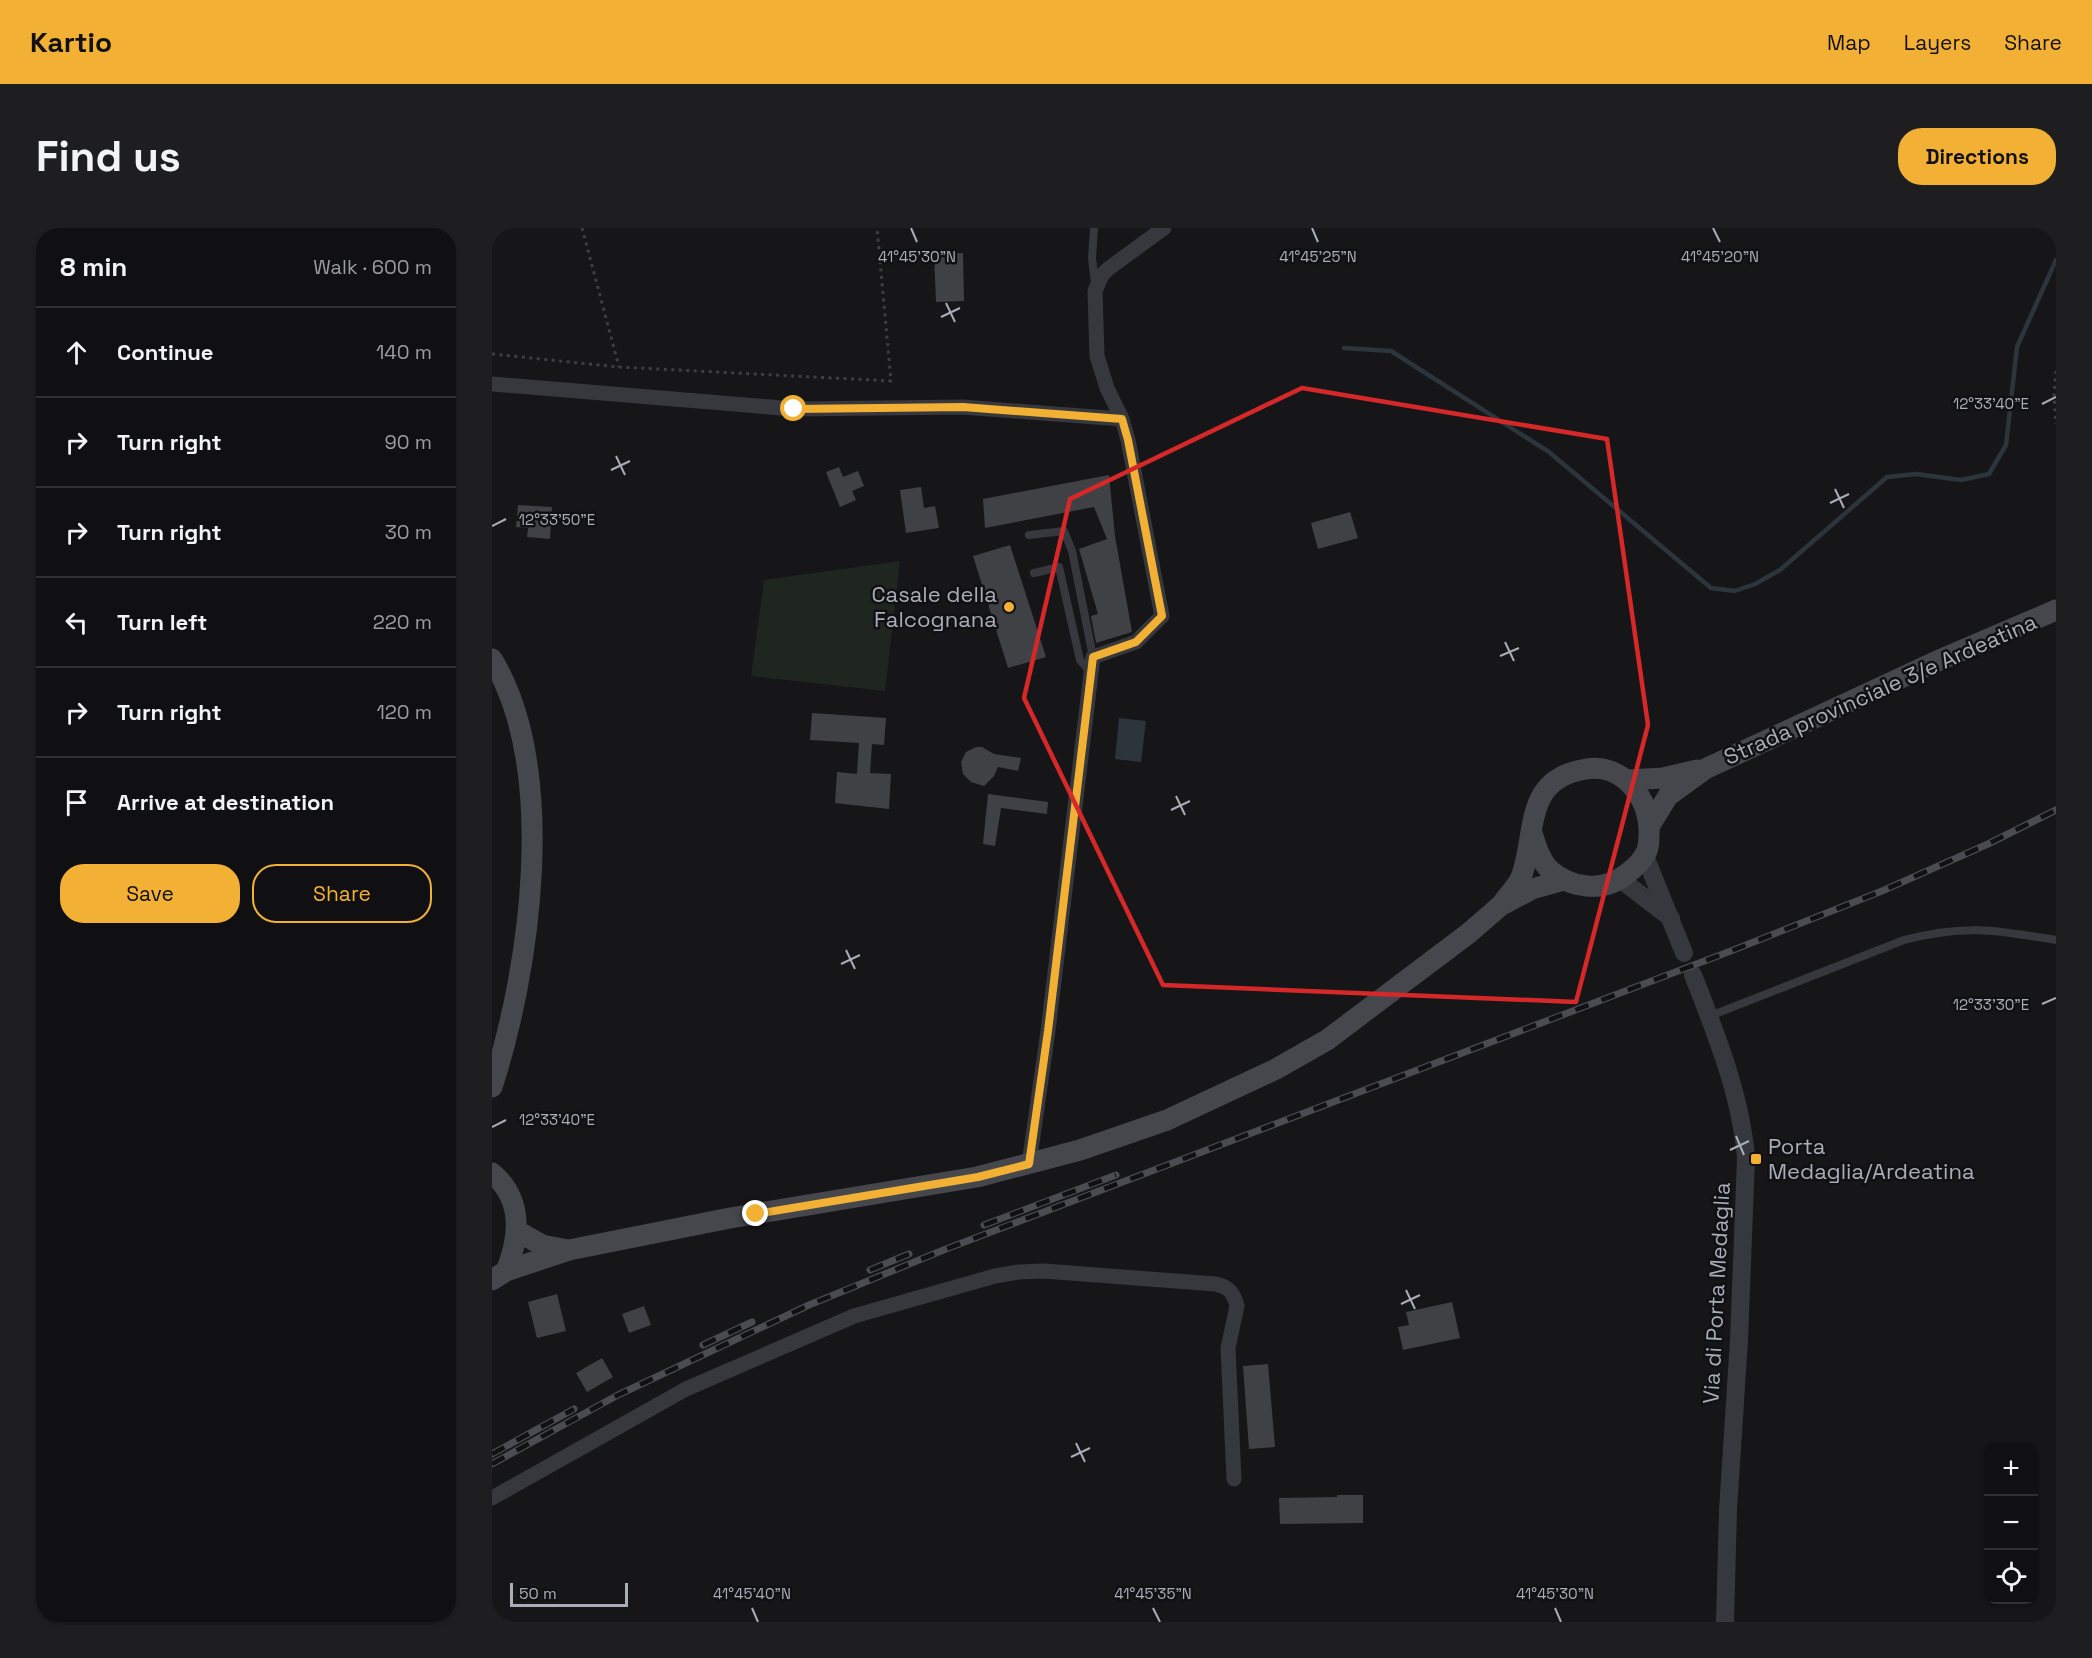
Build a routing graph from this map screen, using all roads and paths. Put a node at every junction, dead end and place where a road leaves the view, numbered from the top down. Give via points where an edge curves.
1 (582, 228) edge
2 (877, 228) edge
3 (1094, 228) edge
4 (1164, 228) edge
5 (1095, 291) junction
6 (492, 354) edge
7 (619, 367) junction
8 (2056, 371) edge
9 (492, 384) edge
10 (1122, 419) junction
11 (2056, 424) edge
12 (1029, 535) dead end
13 (1034, 573) dead end
14 (2056, 610) edge
15 (1093, 657) junction
16 (492, 659) edge
17 (1091, 673) junction
18 (1705, 769) junction
19 (1627, 780) junction
20 (1650, 825) junction
21 (1532, 833) junction
22 (1645, 856) junction
23 (1620, 879) junction
24 (1564, 880) junction
25 (1500, 906) junction
26 (1672, 918) junction
27 (2056, 940) edge
28 (1684, 952) dead end
29 (1693, 975) dead end
30 (1708, 1017) junction
31 (492, 1087) edge
32 (1029, 1164) junction
33 (492, 1172) edge
34 (517, 1231) junction
35 (569, 1250) junction
36 (499, 1275) edge
37 (1234, 1479) dead end
38 (492, 1498) edge
39 (1725, 1622) edge

1 - 7 path
2 - 7 path via 891,381
3 - 5 lane
4 - 5 street via 1108,269
5 - 10 street via 1097,356
6 - 7 path
8 - 11 path
9 - 10 street via 794,409 963,407
10 - 15 street via 1162,616 1136,642
12 - 15 lane via 1064,531 1072,551
13 - 17 lane via 1059,567 1080,660
14 - 18 main road, Strada provinciale 3/e Ardeatina
15 - 17 street
16 - 31 main road via 515,710 531,798 530,892 523,955
17 - 32 street
18 - 19 main road, Strada provinciale 3/e Ardeatina via 1663,778
18 - 20 main road, Strada provinciale 3/e Ardeatina via 1668,796
19 - 20 main road, Strada provinciale 3/e Ardeatina via 1646,806
19 - 21 main road, Strada provinciale 3/e Ardeatina via 1609,771 1571,771 1554,781 1541,796 1533,814
20 - 22 main road, Strada provinciale 3/e Ardeatina
21 - 24 main road via 1549,869
21 - 25 main road, Strada provinciale 3/e Ardeatina via 1522,878
22 - 23 main road, Strada provinciale 3/e Ardeatina
22 - 26 street
23 - 24 main road, Strada provinciale 3/e Ardeatina via 1602,886
23 - 26 street
24 - 25 main road, Strada provinciale 3/e Ardeatina via 1533,889
25 - 32 main road, Strada provinciale 3/e Ardeatina via 1352,1023 1276,1070 1167,1120
26 - 28 street
27 - 30 lane via 1989,929 1932,932
29 - 30 street, Via di Porta Medaglia
30 - 39 street, Via di Porta Medaglia via 1736,1100 1746,1158
32 - 35 main road, Strada provinciale 3/e Ardeatina via 978,1177 730,1218
33 - 34 main road, Strada provinciale 3/e Ardeatina via 511,1198
34 - 35 main road, Strada provinciale 3/e Ardeatina via 542,1245
34 - 36 main road, Strada provinciale 3/e Ardeatina via 515,1246
35 - 36 main road, Strada provinciale 3/e Ardeatina
37 - 38 street via 1228,1348 1237,1305 1228,1288 1031,1271 995,1276 854,1316 686,1389

